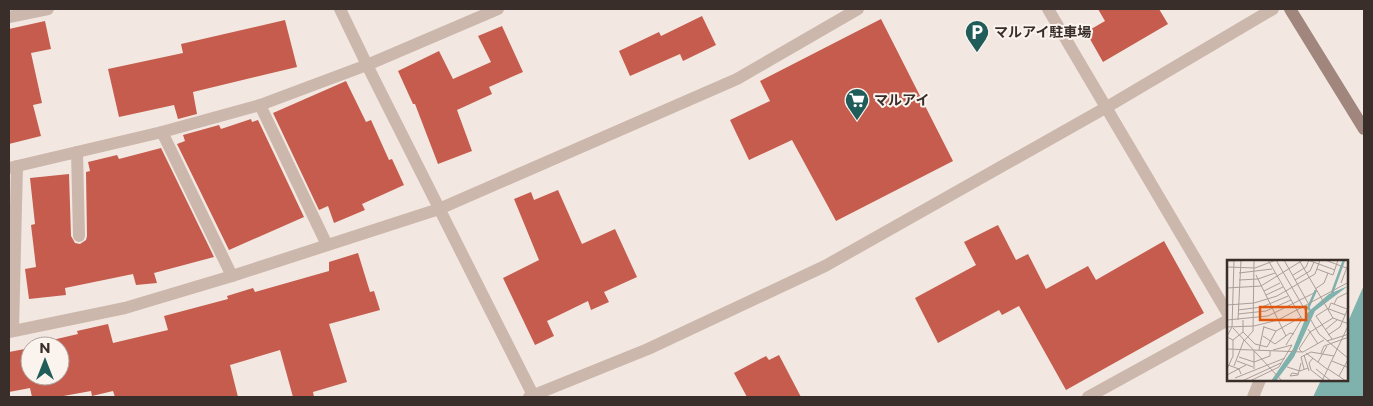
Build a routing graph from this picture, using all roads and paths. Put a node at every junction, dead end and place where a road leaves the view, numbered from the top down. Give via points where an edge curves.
1 (48, 9) edge
2 (340, 9) edge
3 (498, 9) edge
4 (858, 9) edge
5 (1048, 9) edge
6 (1273, 9) edge
7 (1290, 9) edge
8 (9, 17) edge
9 (367, 65) junction
10 (260, 105) junction
11 (1107, 107) junction
12 (1364, 129) edge
13 (162, 132) junction
14 (77, 152) junction
15 (13, 167) edge
16 (440, 209) junction
17 (80, 236) dead end
18 (327, 245) junction
19 (232, 276) junction
20 (1227, 312) edge
21 (1227, 321) edge
22 (11, 331) edge
23 (1260, 381) edge
24 (532, 397) edge
25 (1088, 397) edge
26 (1253, 397) edge

1 - 8 street
2 - 9 street
3 - 9 street
4 - 16 street via 737,79
5 - 11 street
6 - 11 street
7 - 12 main road
9 - 10 street
9 - 16 street
10 - 13 street
10 - 18 street
11 - 20 street
11 - 24 street via 825,266 648,349
13 - 14 street
13 - 19 street
14 - 15 street
14 - 17 street
15 - 22 street
16 - 18 street
16 - 24 street
18 - 19 street
19 - 22 street via 125,308
21 - 25 street
23 - 26 street

